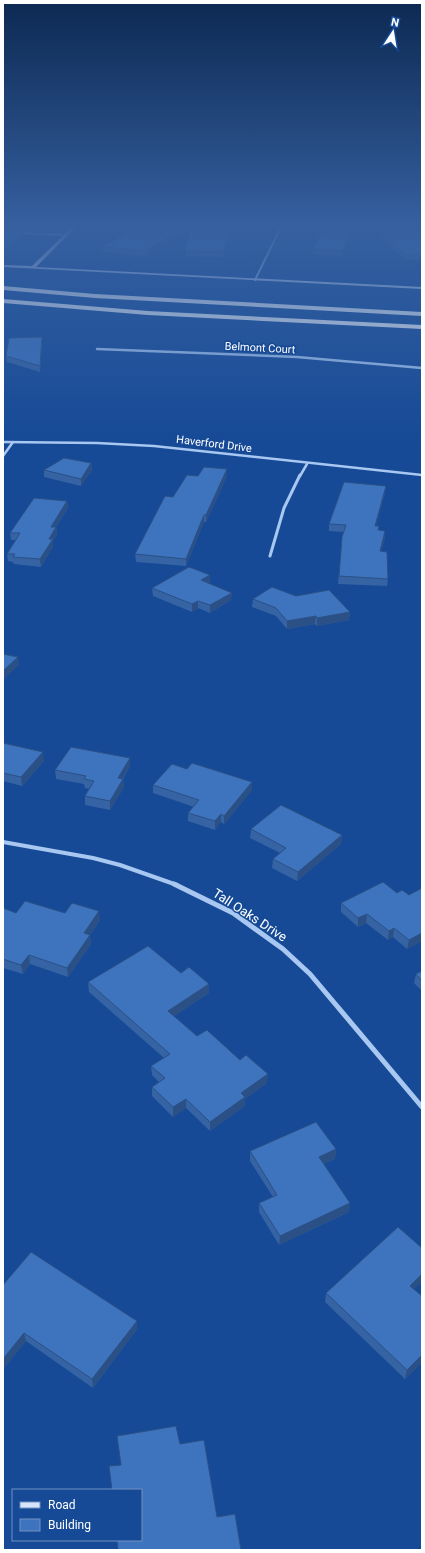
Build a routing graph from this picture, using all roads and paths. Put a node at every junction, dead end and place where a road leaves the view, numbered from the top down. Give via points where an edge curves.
1 (121, 297) edge
2 (3, 301) edge
3 (422, 314) edge
4 (422, 328) edge
5 (97, 349) dead end
6 (422, 368) edge
7 (3, 442) edge
8 (12, 442) junction
9 (3, 456) edge
10 (306, 464) junction
11 (422, 475) edge
12 (270, 556) dead end
13 (3, 842) edge
14 (422, 1107) edge

1 - 3 highway
2 - 4 highway via 148,313
5 - 6 street, Belmont Court via 296,357
7 - 8 street, Haverford Drive
8 - 9 street
8 - 10 street, Haverford Drive via 153,446
10 - 11 street, Haverford Drive
10 - 12 street via 283,507
13 - 14 street, Tall Oaks Drive via 120,865 180,886 233,913 283,949 310,974

